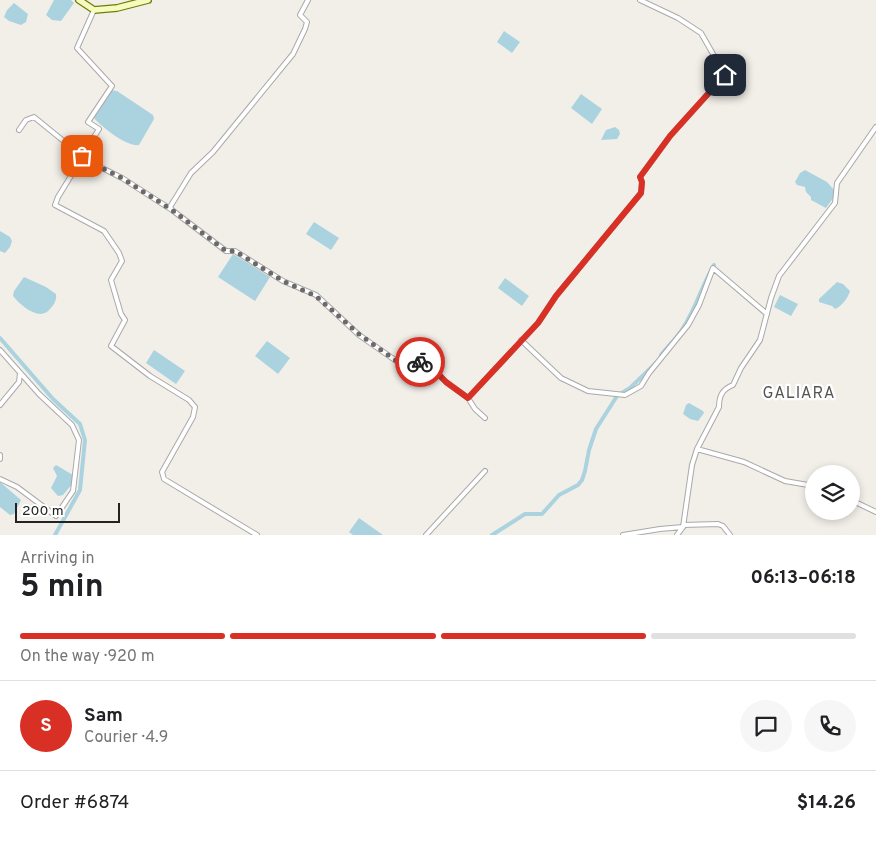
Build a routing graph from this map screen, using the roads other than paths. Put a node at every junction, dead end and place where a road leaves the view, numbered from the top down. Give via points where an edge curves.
1 (79, 0) edge
2 (148, 0) edge
3 (308, 0) edge
4 (640, 0) edge
5 (94, 10) junction
6 (876, 127) edge
7 (19, 130) dead end
8 (82, 157) junction
9 (172, 210) junction
10 (767, 314) junction
11 (521, 340) junction
12 (0, 350) edge
13 (20, 373) junction
14 (468, 398) junction
15 (0, 405) edge
16 (485, 418) dead end
17 (697, 450) junction
18 (0, 454) edge
19 (0, 459) edge
20 (485, 471) dead end
21 (0, 479) edge
22 (805, 484) edge
23 (860, 504) edge
24 (876, 512) edge
25 (683, 526) junction
26 (257, 535) edge
27 (426, 535) edge
28 (623, 535) edge
29 (677, 535) edge
30 (730, 535) edge

1 - 5 main road
2 - 5 main road
3 - 9 street via 300,15 307,22 293,54 213,152 191,173 170,207
4 - 11 street via 701,33 725,75 670,136 640,177 641,193
5 - 8 street via 77,48 112,86 88,122 98,129
6 - 10 street via 837,183 835,203 779,276
7 - 8 street via 26,120 34,117
8 - 9 street
8 - 26 street via 55,205 104,231 119,253 122,261 111,280 125,320 111,346 195,407 193,417 162,472 164,479
9 - 14 street via 226,251 235,251 283,281 316,296 360,335 405,367 412,370 423,358 446,382
10 - 11 street via 713,268 688,325 642,386 625,395 588,390 561,378
10 - 17 street via 760,340 733,385 724,389
11 - 14 street
12 - 13 street
13 - 15 street via 19,382
13 - 21 street via 72,425 79,440 73,491 56,516 17,487
14 - 16 street
17 - 22 street via 744,462 785,481
17 - 25 street
18 - 19 street
20 - 27 street
23 - 24 street
25 - 28 street
25 - 29 street
25 - 30 street via 718,524

